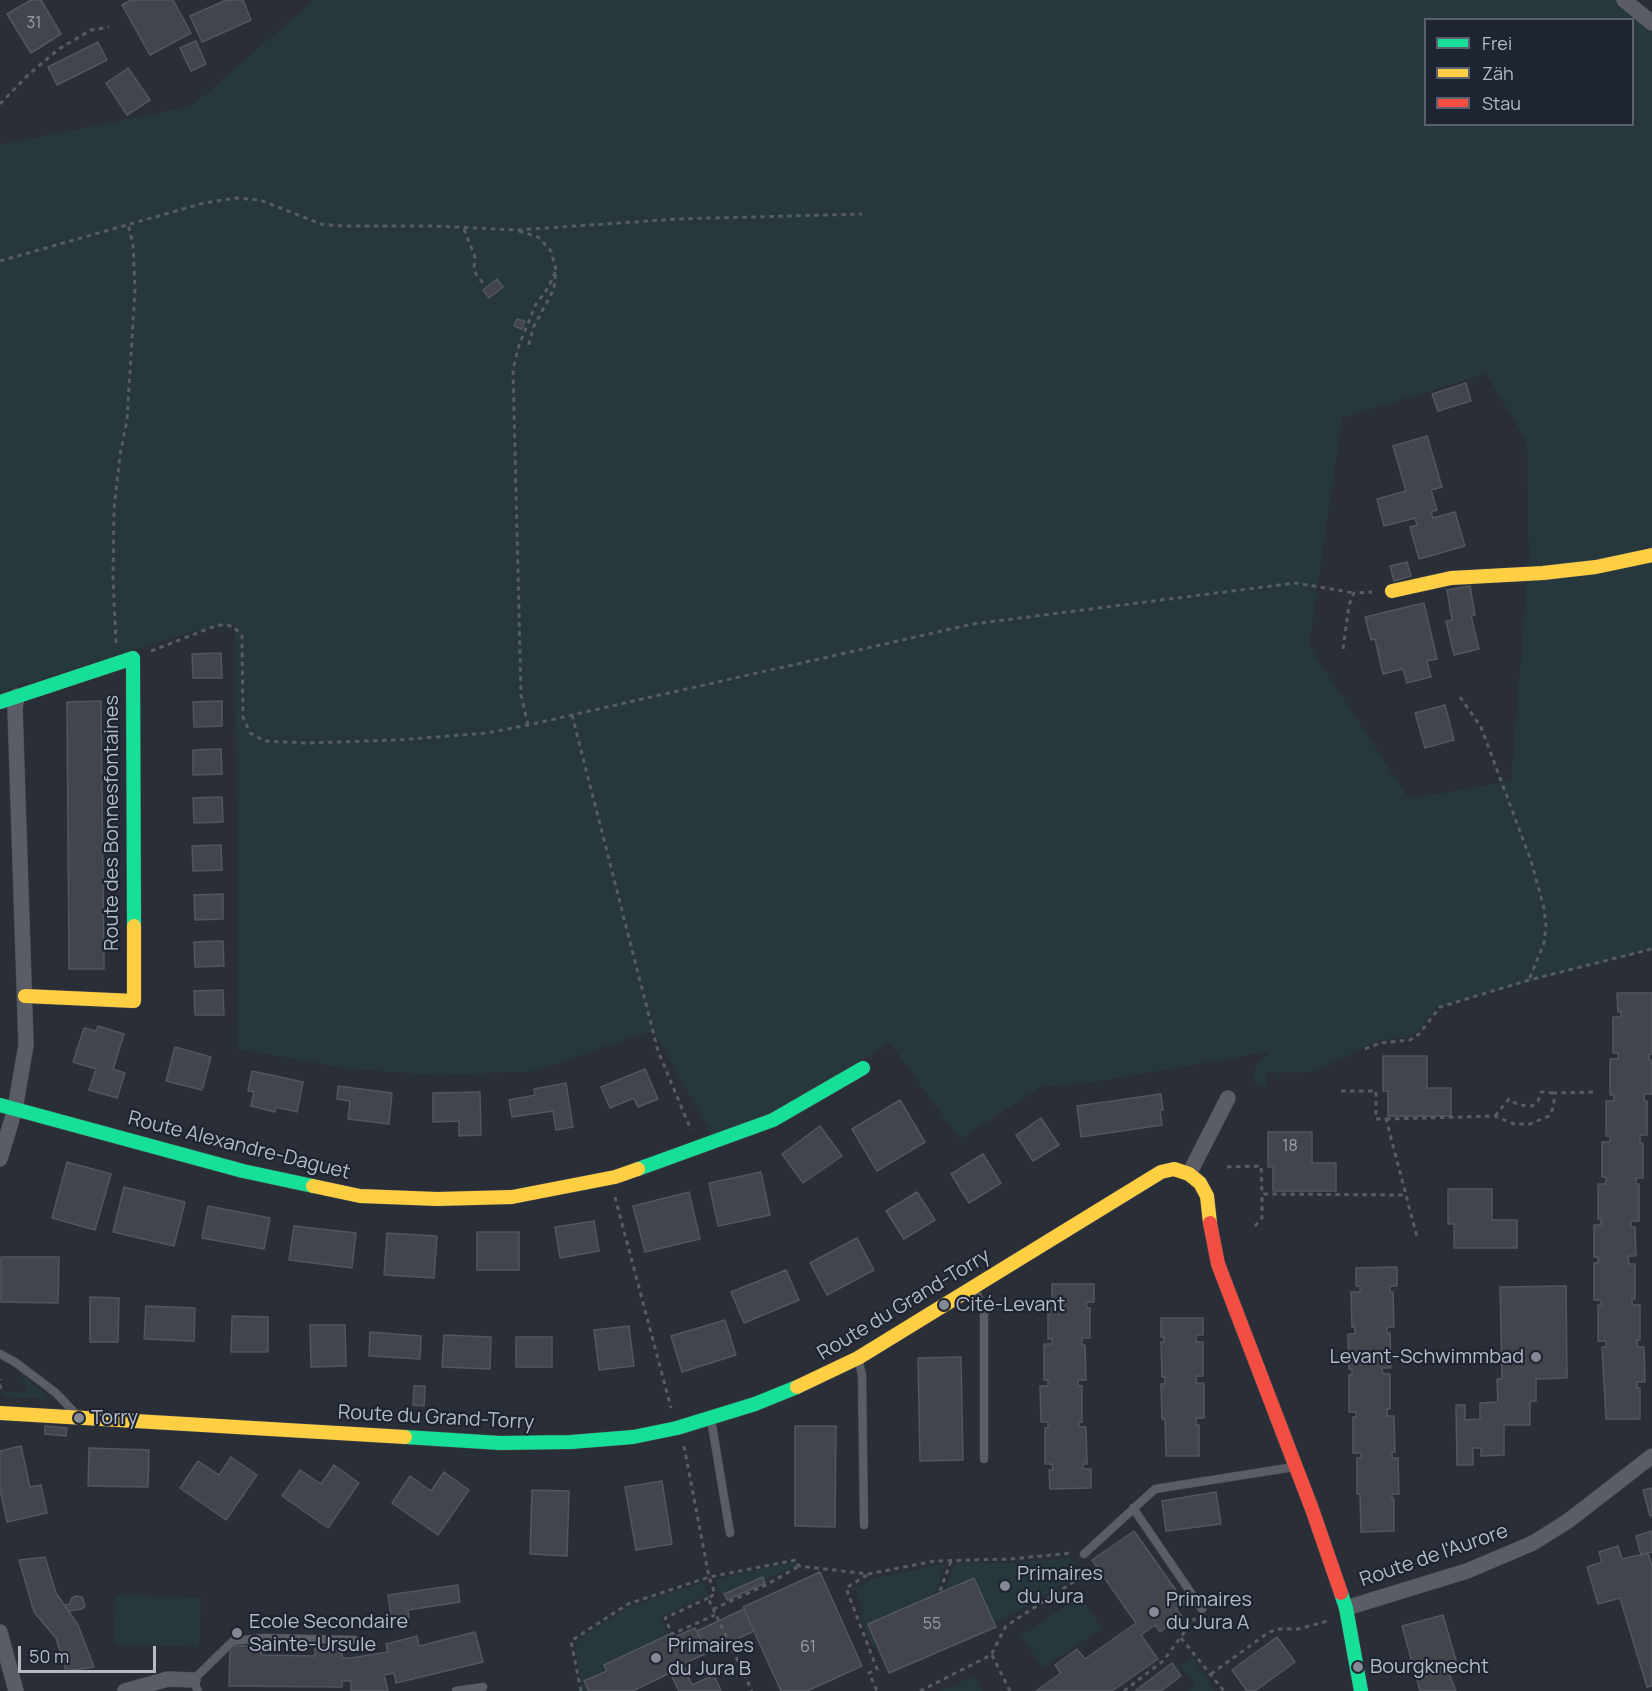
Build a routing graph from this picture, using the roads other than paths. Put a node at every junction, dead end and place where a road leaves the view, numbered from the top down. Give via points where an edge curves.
1 (1624, 0) edge
2 (1652, 23) edge
3 (1652, 555) edge
4 (1392, 591) road end
5 (17, 696) junction
6 (0, 702) edge
7 (25, 996) junction
8 (863, 1068) dead end
9 (1228, 1098) dead end
10 (8, 1107) edge
11 (0, 1159) edge
12 (1189, 1174) junction
13 (973, 1287) junction
14 (0, 1354) edge
15 (858, 1358) junction
16 (0, 1413) edge
17 (79, 1418) junction
18 (711, 1419) junction
19 (1652, 1456) edge
20 (984, 1459) dead end
21 (1296, 1466) junction
22 (1133, 1508) junction
23 (864, 1525) dead end
24 (730, 1533) dead end
25 (1084, 1554) road end
26 (1346, 1608) junction
27 (1202, 1609) road end
28 (0, 1632) edge
29 (354, 1640) dead end
30 (196, 1685) edge
31 (483, 1687) dead end
32 (15, 1691) edge
33 (125, 1691) edge
34 (456, 1691) edge
35 (1361, 1691) edge

1 - 2 street
3 - 4 street via 1544,573 1450,578
5 - 6 street, Route des Bonnesfontaines
5 - 7 street
5 - 7 street, Route des Bonnesfontaines via 133,658 134,1001
7 - 10 street via 26,1045
8 - 10 street, Route Alexandre-Daguet via 772,1120 699,1148 615,1177 512,1197 360,1196 243,1171
9 - 12 street
10 - 11 street
12 - 13 street, Route du Grand-Torry via 1174,1169 1161,1173
12 - 21 street via 1207,1196 1218,1264
13 - 15 street, Route du Grand-Torry
13 - 20 lane via 984,1308
14 - 17 lane via 56,1394
15 - 18 street, Route du Grand-Torry via 756,1404
15 - 23 lane via 862,1375
16 - 17 street, Route du Grand-Torry
17 - 18 street, Route du Grand-Torry via 500,1443 633,1437
18 - 24 lane
19 - 26 street, Route de l'Aurore via 1568,1521 1533,1542 1467,1571
21 - 22 lane via 1155,1489
21 - 26 street
22 - 25 lane
22 - 27 lane
26 - 35 street
28 - 32 street
29 - 30 lane via 232,1641
30 - 33 street via 168,1679
31 - 34 lane

